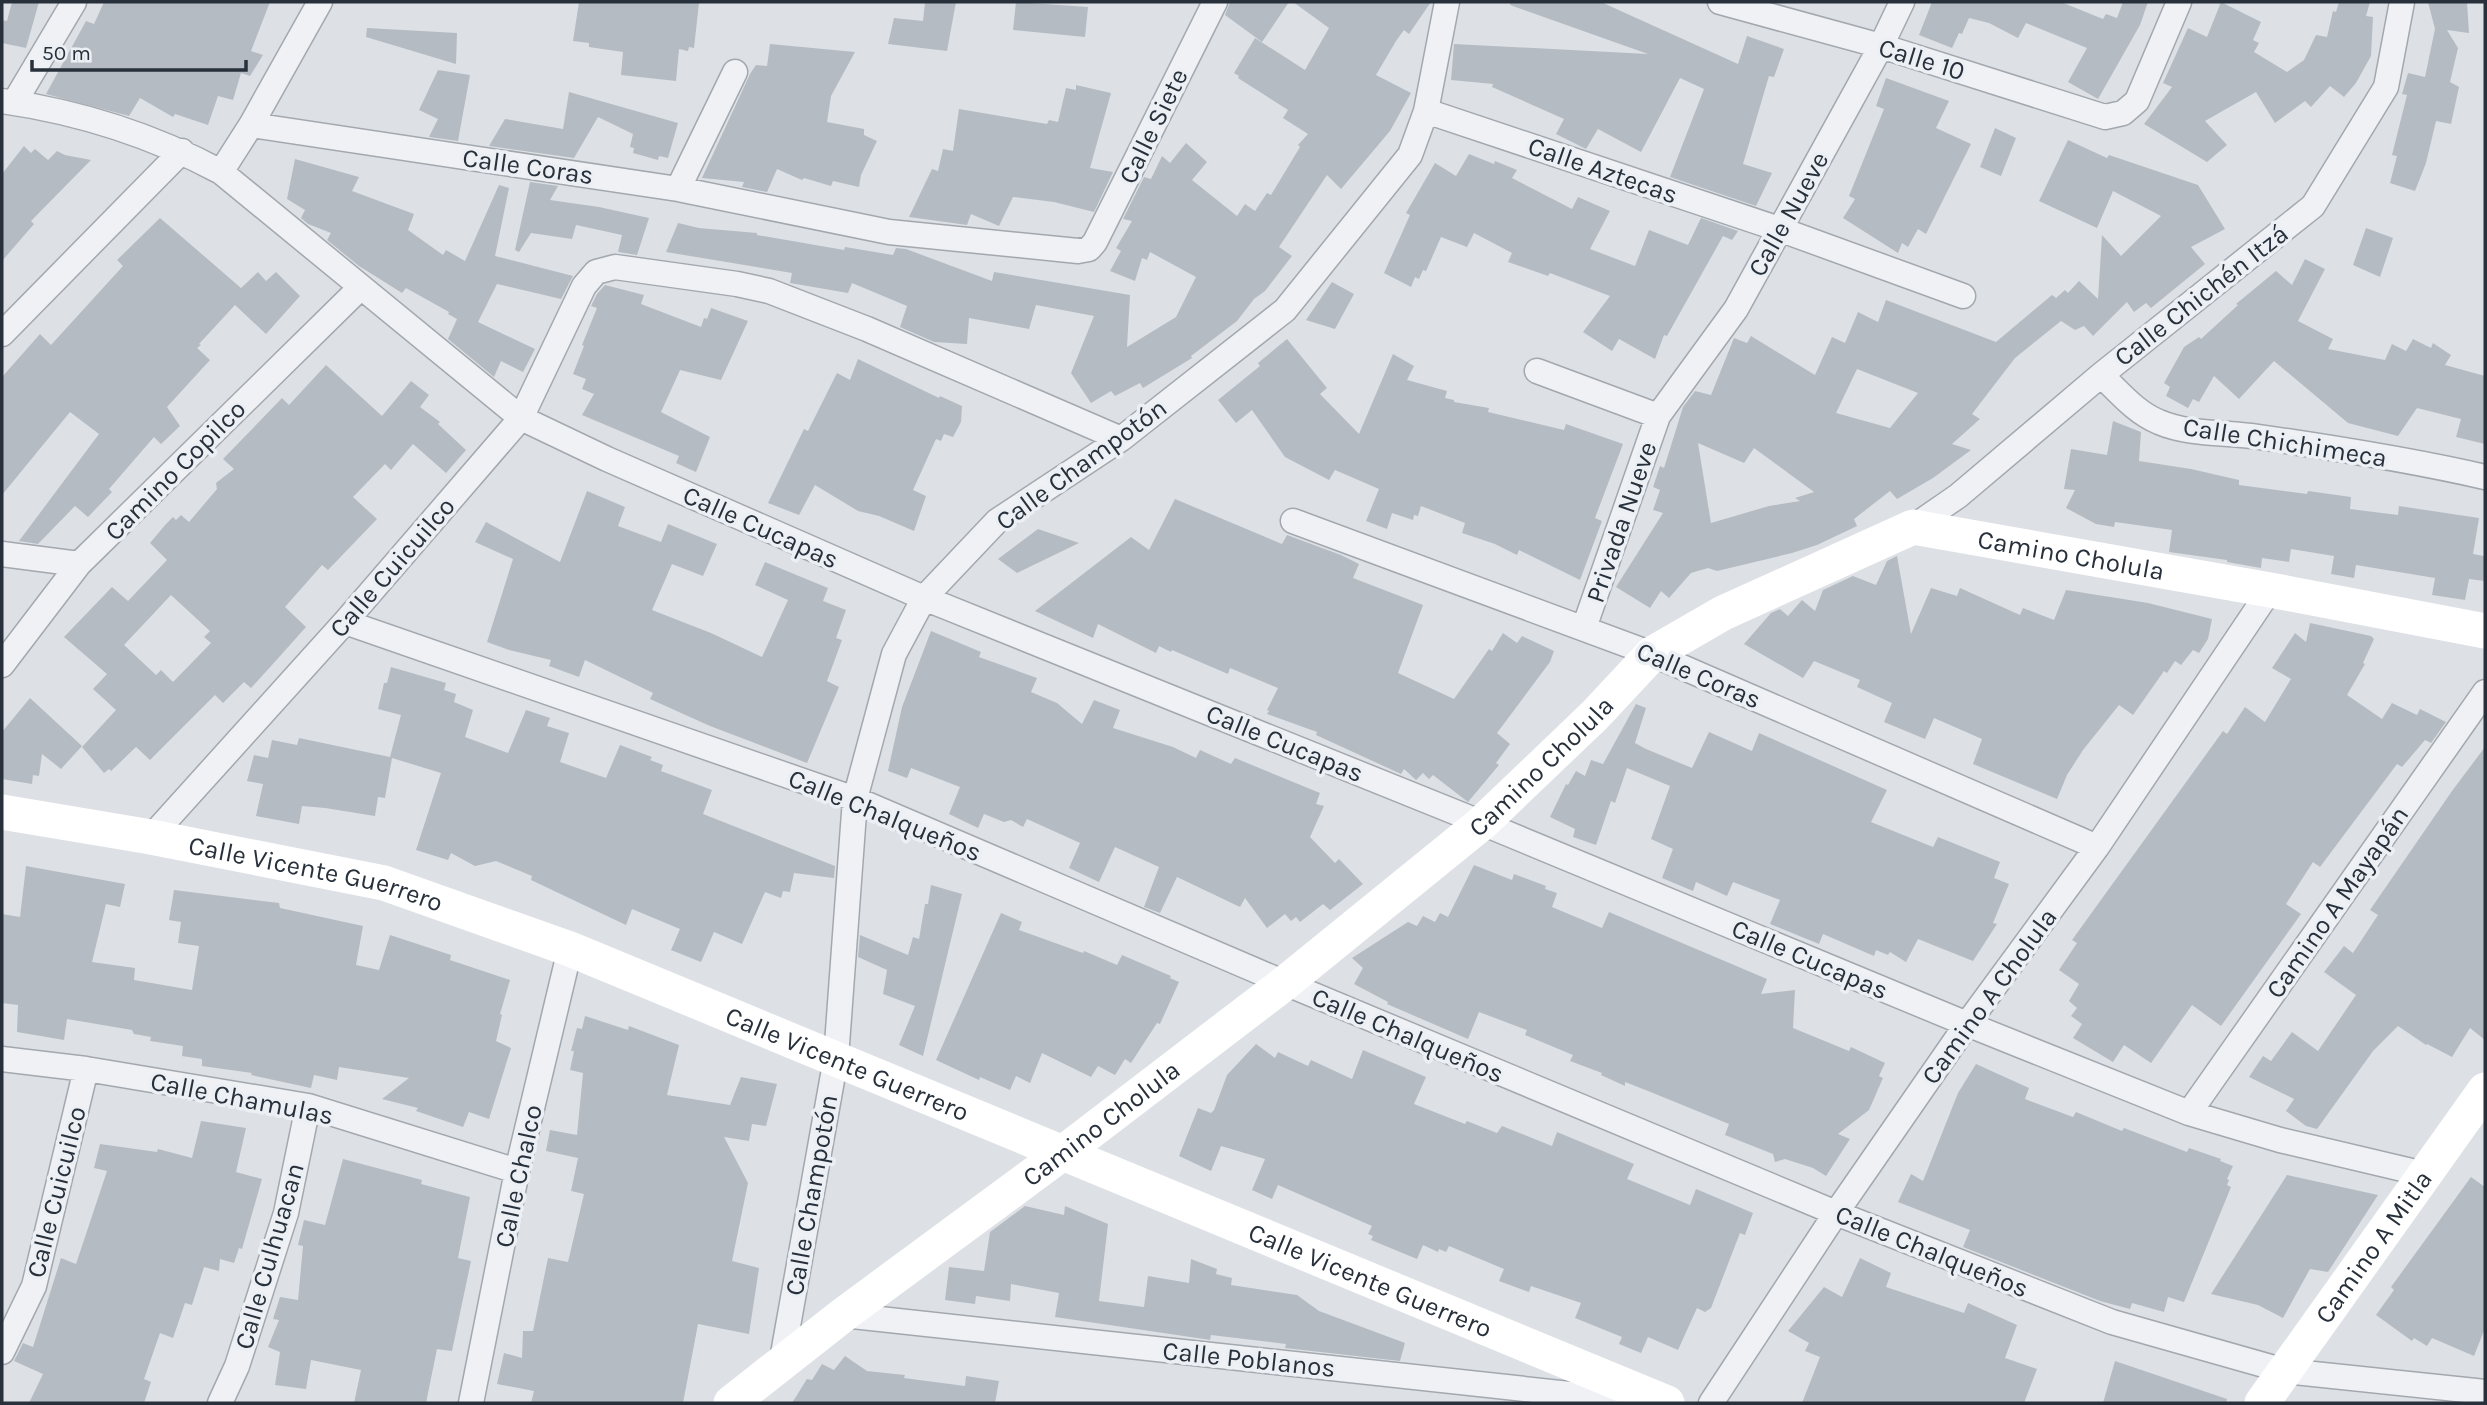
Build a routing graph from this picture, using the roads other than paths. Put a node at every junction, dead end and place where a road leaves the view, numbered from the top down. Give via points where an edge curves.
1 (74, 2) edge
2 (320, 2) edge
3 (1215, 2) edge
4 (1447, 2) edge
5 (1720, 2) edge
6 (1902, 2) edge
7 (2179, 2) edge
8 (2402, 2) edge
9 (1881, 46) junction
10 (735, 72) dead end
11 (8, 102) edge
12 (1426, 111) junction
13 (251, 125) junction
14 (182, 151) junction
15 (221, 172) junction
16 (678, 189) junction
17 (1779, 229) junction
18 (1089, 249) joint
19 (361, 286) junction
20 (1963, 296) dead end
21 (2, 334) edge
22 (1537, 371) dead end
23 (2101, 374) junction
24 (1658, 416) junction
25 (521, 418) junction
26 (1121, 439) junction
27 (2485, 477) edge
28 (1293, 521) dead end
29 (1913, 527) junction
30 (2, 554) edge
31 (79, 564) junction
32 (2270, 590) junction
33 (925, 598) junction
34 (345, 622) junction
35 (1584, 628) junction
36 (2485, 631) edge
37 (1652, 654) junction
38 (2, 666) edge
39 (2485, 692) edge
40 (855, 799) junction
41 (2, 812) edge
42 (1482, 823) junction
43 (151, 837) junction
44 (2097, 847) junction
45 (570, 949) junction
46 (1285, 983) junction
47 (1967, 1024) junction
48 (836, 1058) junction
49 (2, 1059) edge
50 (86, 1069) junction
51 (2485, 1090) edge
52 (308, 1106) junction
53 (2189, 1113) junction
54 (1064, 1152) junction
55 (517, 1171) junction
56 (2424, 1174) junction
57 (1836, 1213) junction
58 (843, 1315) junction
59 (2, 1352) edge
60 (781, 1365) junction
61 (2286, 1371) junction
62 (2485, 1392) edge
63 (220, 1403) edge
64 (471, 1403) edge
65 (731, 1403) edge
66 (1655, 1403) edge
67 (1667, 1403) edge
68 (1711, 1403) edge
69 (2262, 1403) edge

1 - 11 street
2 - 13 street
3 - 18 street, Calle Siete
4 - 12 street, Calle Champotón
5 - 9 street, Calle 10
6 - 9 street, Calle Nueve
7 - 9 street, Calle 10 via 2137,101 2123,113 2105,117
8 - 23 street, Calle Chichén Itzá via 2386,87 2313,206
9 - 17 street, Calle Nueve
10 - 16 street
11 - 14 street via 100,121
12 - 17 street, Calle Aztecas
12 - 26 street, Calle Champotón via 1410,155 1285,310
13 - 15 street
13 - 16 street, Calle Coras
14 - 15 street
14 - 21 street
15 - 19 street, Calle Cucapas
16 - 18 street, Calle Coras via 889,232
17 - 20 street, Calle Aztecas
17 - 24 street, Calle Nueve via 1736,309
19 - 25 street, Calle Cucapas
19 - 31 street, Camino Copilco
22 - 24 street
23 - 27 street, Calle Chichimeca via 2134,407 2158,422 2343,449
23 - 29 street, Calle Chichén Itzá via 1958,496
24 - 35 street, Privada Nueve
25 - 26 street, Calle Cuicuilco via 584,286 596,272 615,267 769,291
25 - 33 street, Calle Cucapas
25 - 34 street, Calle Cuicuilco
26 - 33 street, Calle Champotón via 997,521
28 - 35 street, Calle Coras
29 - 32 street, Camino Cholula
29 - 37 street, Camino Cholula via 1723,613
30 - 31 street
31 - 38 street, Camino Copilco
32 - 36 street, Camino Cholula
32 - 44 street, Camino A Cholula
33 - 40 street, Calle Champotón via 894,654
33 - 42 street, Calle Cucapas
34 - 40 street, Calle Chalqueños
34 - 43 street, Calle Cuicuilco
35 - 37 street, Calle Coras
37 - 42 street, Camino Cholula
37 - 44 street, Calle Coras
39 - 53 street, Camino A Mayapán
40 - 46 street, Calle Chalqueños
40 - 48 street, Calle Champotón
41 - 43 street, Calle Vicente Guerrero
42 - 46 street, Camino Cholula
42 - 47 street, Calle Cucapas
43 - 45 street, Calle Vicente Guerrero via 384,883
44 - 47 street, Camino A Cholula
45 - 48 street, Calle Vicente Guerrero
45 - 55 street, Calle Chalco
46 - 54 street, Camino Cholula
46 - 57 street, Calle Chalqueños
47 - 53 street, Calle Cucapas
47 - 57 street, Camino A Cholula
48 - 54 street, Calle Vicente Guerrero
48 - 60 street, Calle Champotón
49 - 50 street, Calle Chamulas
50 - 52 street, Calle Chamulas
50 - 59 street, Calle Cuicuilco via 34,1286
51 - 56 street, Camino A Mitla
52 - 55 street, Calle Chamulas
52 - 63 street, Calle Culhuacan via 286,1213 237,1366
53 - 56 street, Calle Cucapas
54 - 58 street, Camino Cholula
54 - 67 street, Calle Vicente Guerrero
55 - 64 street, Calle Chalco
56 - 61 street, Camino A Mitla
57 - 61 street, Calle Chalqueños via 2112,1322
57 - 68 street, Camino A Cholula
58 - 60 street, Camino Cholula
58 - 66 street, Calle Poblanos
60 - 65 street, Camino Cholula
61 - 62 street, Calle Chalqueños
61 - 69 street, Camino A Mitla

